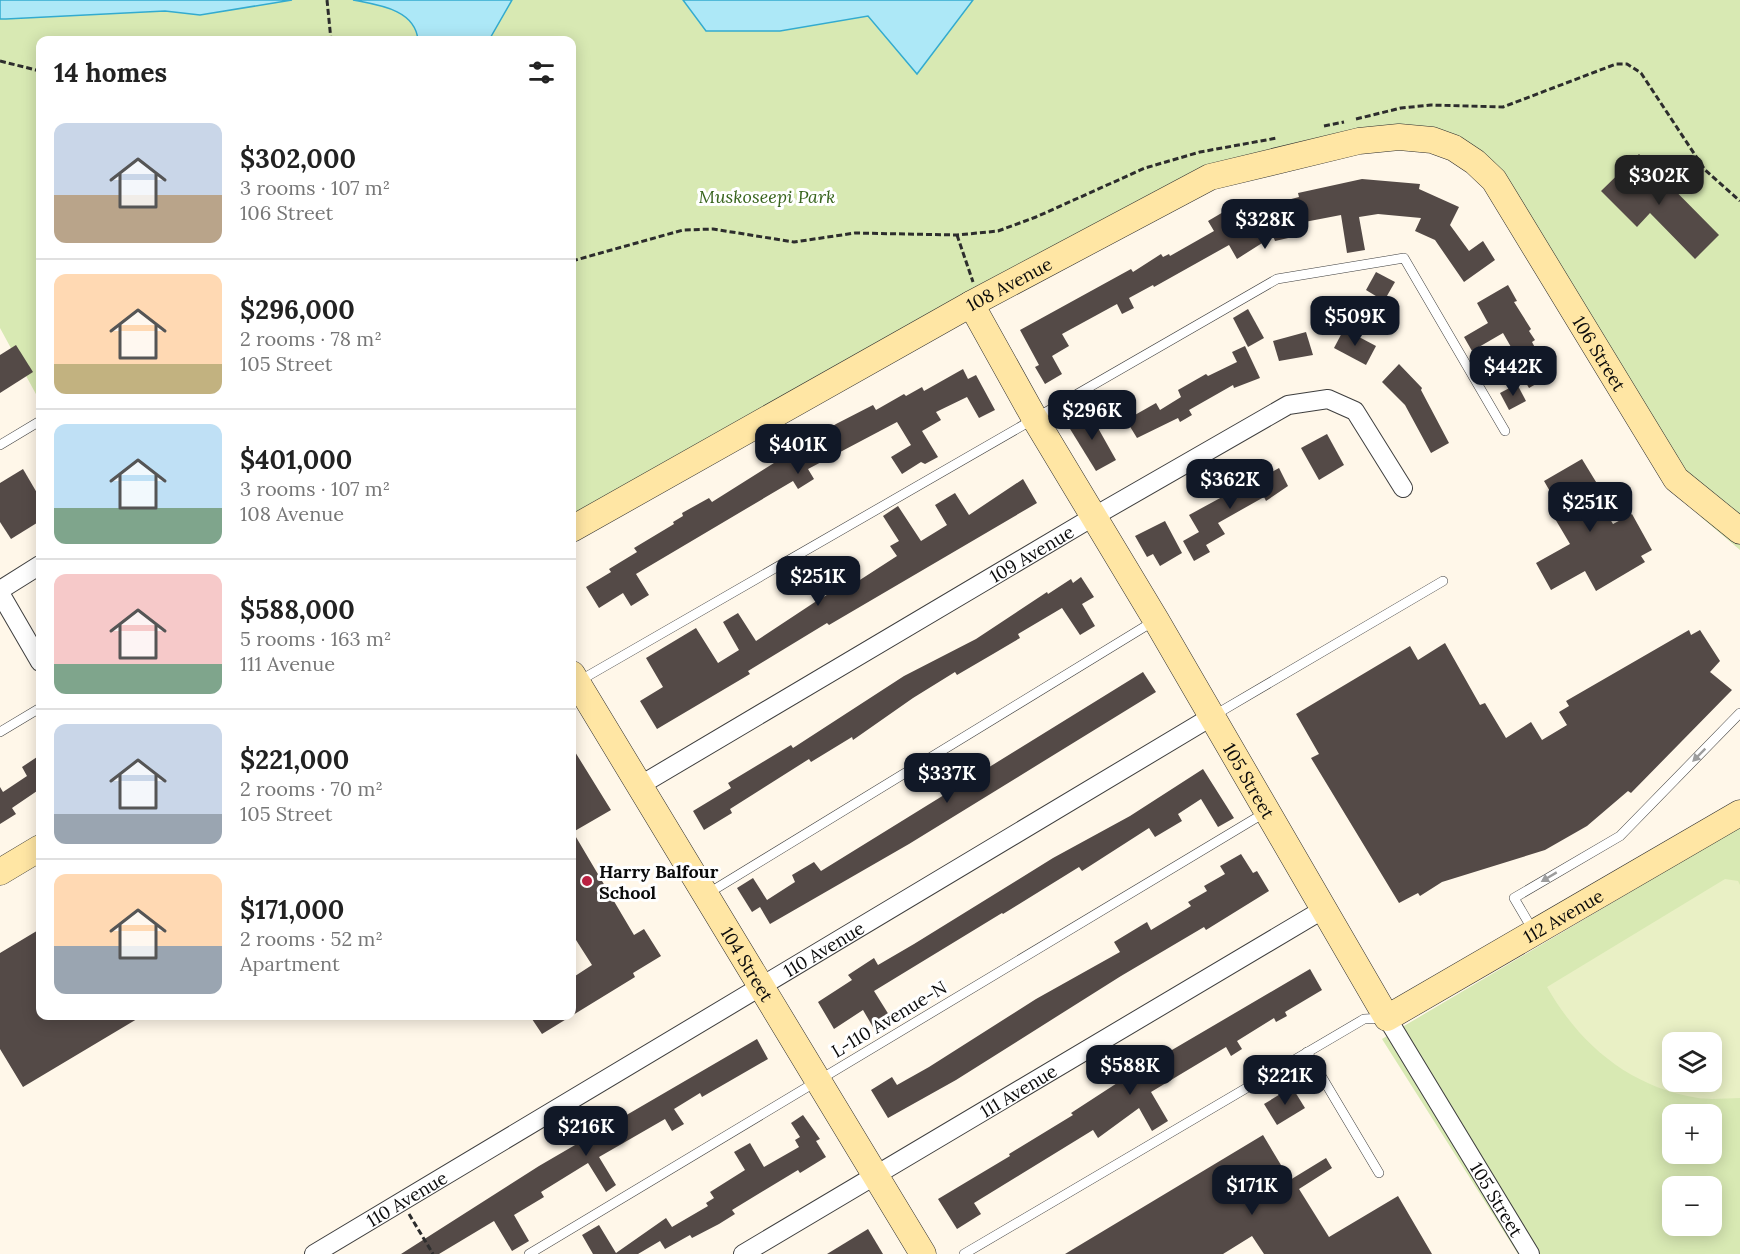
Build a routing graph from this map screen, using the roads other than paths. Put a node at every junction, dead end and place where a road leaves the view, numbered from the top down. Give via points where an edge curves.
1 (1475, 162) joint
2 (976, 302) junction
3 (1035, 419) junction
4 (36, 423) edge
5 (1505, 431) dead end
6 (0, 445) edge
7 (1403, 488) dead end
8 (1093, 517) junction
9 (576, 527) edge
10 (1740, 531) edge
11 (36, 568) edge
12 (1443, 581) dead end
13 (0, 592) edge
14 (1156, 620) junction
15 (36, 655) edge
16 (576, 677) edge
17 (576, 681) edge
18 (36, 710) edge
19 (1740, 713) edge
20 (1211, 717) junction
21 (0, 732) edge
22 (639, 786) junction
23 (1266, 812) junction
24 (1740, 813) edge
25 (36, 850) edge
26 (0, 872) edge
27 (705, 895) junction
28 (1324, 909) junction
29 (1534, 932) junction
30 (760, 987) junction
31 (1387, 1017) junction
32 (1307, 1052) junction
33 (818, 1082) junction
34 (1379, 1173) dead end
35 (875, 1175) junction
36 (314, 1254) edge
37 (530, 1254) edge
38 (743, 1254) edge
39 (923, 1254) edge
40 (964, 1254) edge
41 (1530, 1254) edge

1 - 2 street, 108 Avenue via 1432,140 1399,136 1359,141 1229,171 1189,188
1 - 10 street, 106 Street via 1494,180 1676,479
2 - 3 street, 105 Street
2 - 9 street, 108 Avenue
3 - 5 lane via 1277,279 1404,258
3 - 8 street, 105 Street
3 - 16 lane
4 - 6 lane
7 - 8 street, 109 Avenue via 1355,411 1328,399 1288,405
8 - 14 street, 105 Street
8 - 22 street, 109 Avenue
11 - 13 street
12 - 20 lane
13 - 15 street
14 - 20 street, 105 Street
14 - 27 lane
17 - 22 street, 104 Street
18 - 21 lane
19 -> 29 lane via 1620,836 1514,898
20 - 23 street, 105 Street
20 - 30 street, 110 Avenue
22 - 27 street, 104 Street
23 - 28 street, 105 Street
23 - 33 lane, L-110 Avenue-N
24 - 29 street, 112 Avenue
25 - 26 street
27 - 30 street, 104 Street
28 - 31 street, 105 Street
28 - 35 street, 111 Avenue
29 - 31 street, 112 Avenue
30 - 33 street, 104 Street
30 - 36 street, 110 Avenue
31 - 32 lane via 1364,1019
31 - 41 street, 105 Street
32 - 34 lane
32 - 40 lane
33 - 35 street, 104 Street
33 - 37 lane, L-110 Avenue-N
35 - 38 street, 111 Avenue
35 - 39 street, 104 Street

